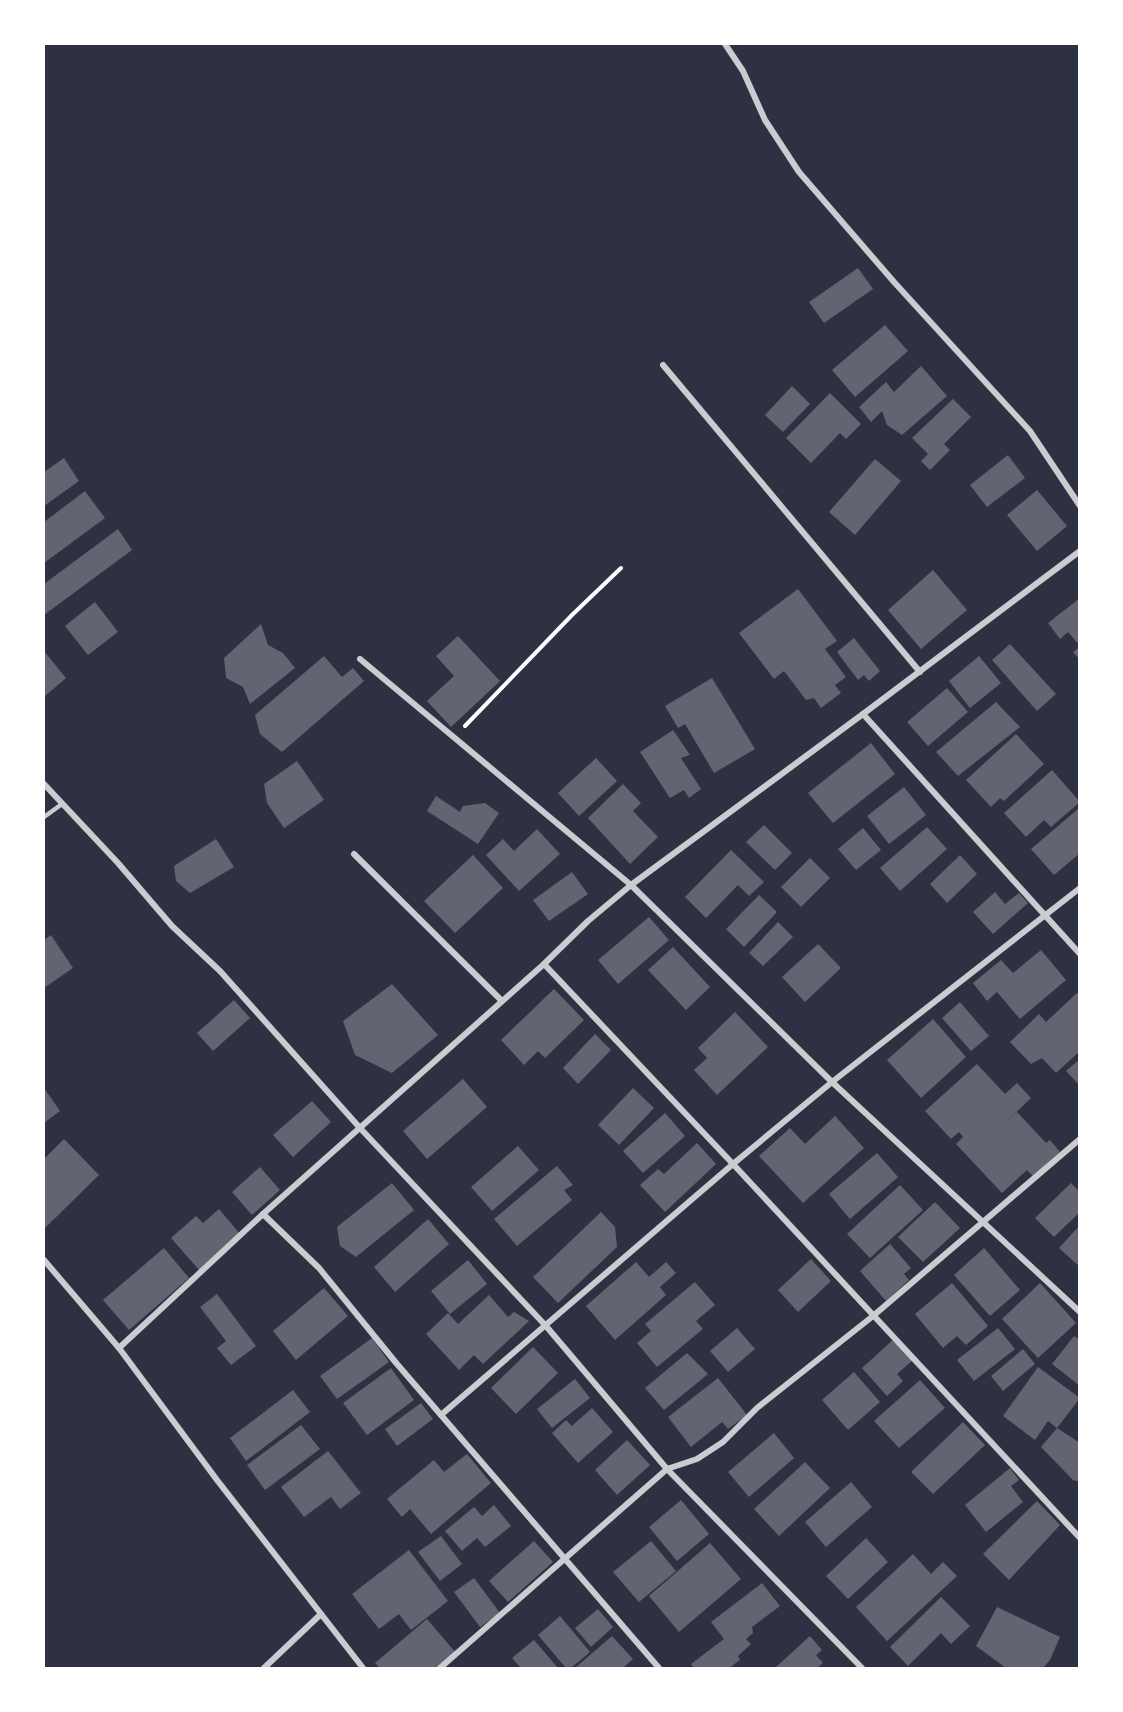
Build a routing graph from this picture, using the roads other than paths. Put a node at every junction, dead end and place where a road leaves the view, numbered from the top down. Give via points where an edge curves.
1 (725, 44) edge
2 (663, 365) dead end
3 (1080, 507) edge
4 (1080, 551) edge
5 (360, 659) dead end
6 (920, 672) junction
7 (863, 714) junction
8 (44, 784) edge
9 (62, 804) junction
10 (44, 817) edge
11 (354, 854) dead end
12 (631, 885) junction
13 (1080, 888) edge
14 (1044, 915) junction
15 (1080, 954) edge
16 (543, 964) junction
17 (502, 1001) junction
18 (832, 1082) junction
19 (360, 1128) junction
20 (1080, 1139) edge
21 (733, 1164) junction
22 (263, 1214) junction
23 (983, 1221) junction
24 (44, 1260) edge
25 (1080, 1312) edge
26 (873, 1316) junction
27 (546, 1326) junction
28 (119, 1348) junction
29 (441, 1415) junction
30 (667, 1469) junction
31 (1080, 1538) edge
32 (565, 1560) junction
33 (321, 1614) junction
34 (264, 1668) edge
35 (363, 1668) edge
36 (440, 1668) edge
37 (659, 1668) edge
38 (862, 1668) edge

1 - 3 street via 743,70 765,120 799,172 1030,431
2 - 6 street
4 - 6 street
5 - 12 street
6 - 7 street
7 - 12 street
7 - 14 street
8 - 9 street
9 - 10 lane
9 - 19 street via 172,926 220,971
11 - 17 street
12 - 16 street
12 - 18 street
13 - 14 street
14 - 15 street
14 - 18 street
16 - 17 street
16 - 21 street
17 - 19 street
18 - 21 street
18 - 23 street
19 - 22 street
19 - 27 street
20 - 23 street
21 - 26 street
21 - 27 street
22 - 28 street
22 - 29 street via 319,1268
23 - 25 street
23 - 26 street
24 - 28 street
26 - 30 street via 757,1408 712,1451
26 - 31 street
27 - 29 street
27 - 30 street
28 - 33 street
29 - 32 street
30 - 32 street
30 - 38 street
32 - 36 street
32 - 37 street
33 - 34 street
33 - 35 street

